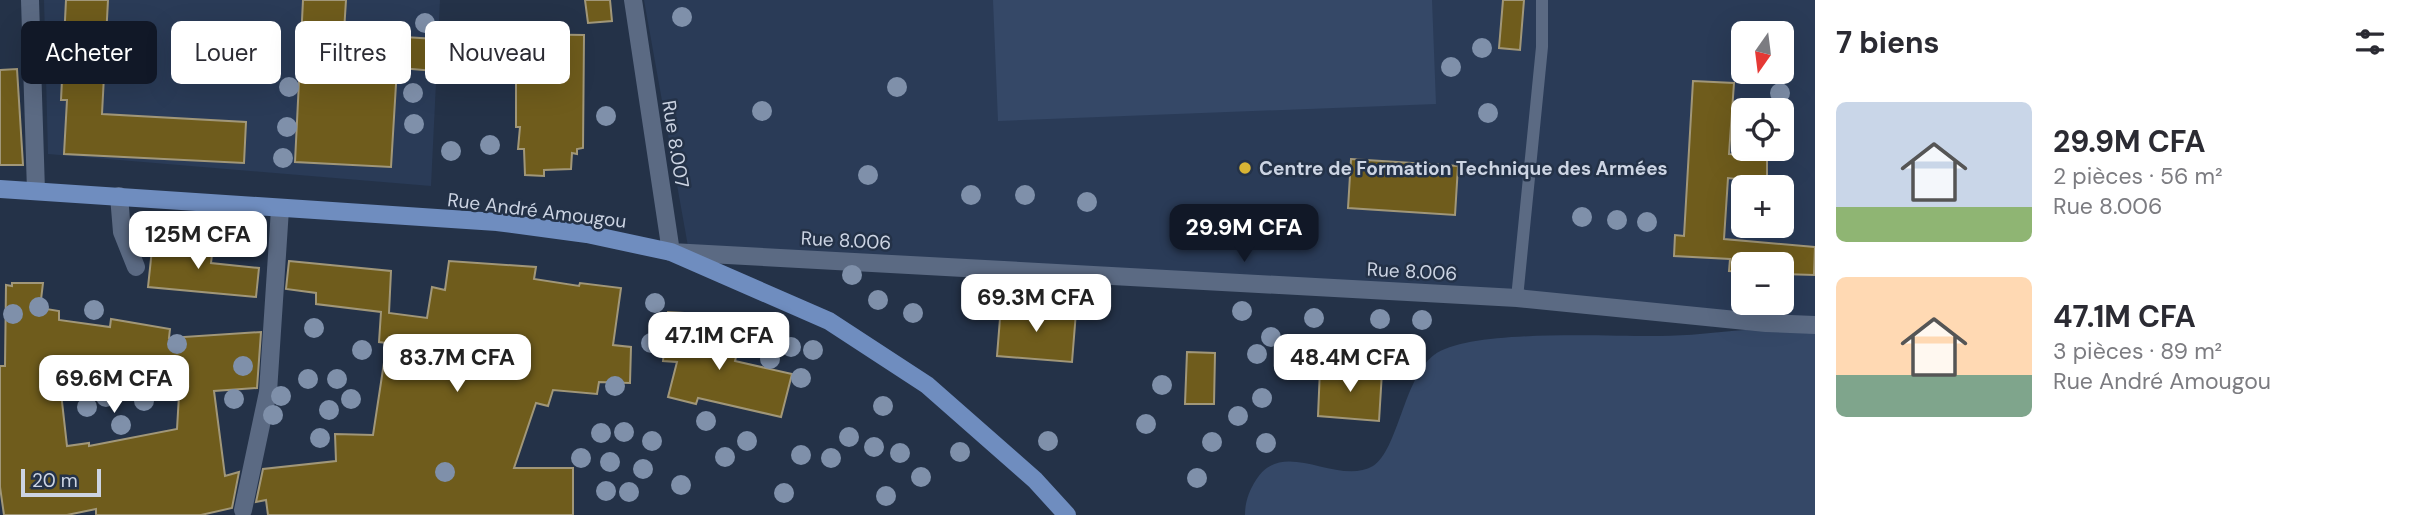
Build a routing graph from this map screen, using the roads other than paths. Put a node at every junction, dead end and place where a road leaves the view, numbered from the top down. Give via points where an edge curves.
1 (30, 0) edge
2 (633, 0) edge
3 (1542, 0) edge
4 (0, 190) edge
5 (36, 191) junction
6 (119, 197) junction
7 (280, 209) junction
8 (671, 252) junction
9 (136, 267) dead end
10 (1517, 298) junction
11 (1815, 325) edge
12 (243, 510) dead end
13 (1067, 515) edge

1 - 5 street
2 - 8 street, Rue 8.007
3 - 10 lane via 1542,47
4 - 5 main road, Rue André Amougou
5 - 6 main road, Rue André Amougou
6 - 7 main road, Rue André Amougou
6 - 9 street via 122,232
7 - 8 main road, Rue André Amougou via 496,222 587,234
7 - 12 street via 268,392
8 - 10 street, Rue 8.006
8 - 13 main road, Rue André Amougou via 829,321 927,385 1035,480
10 - 11 street, Rue 8.006

